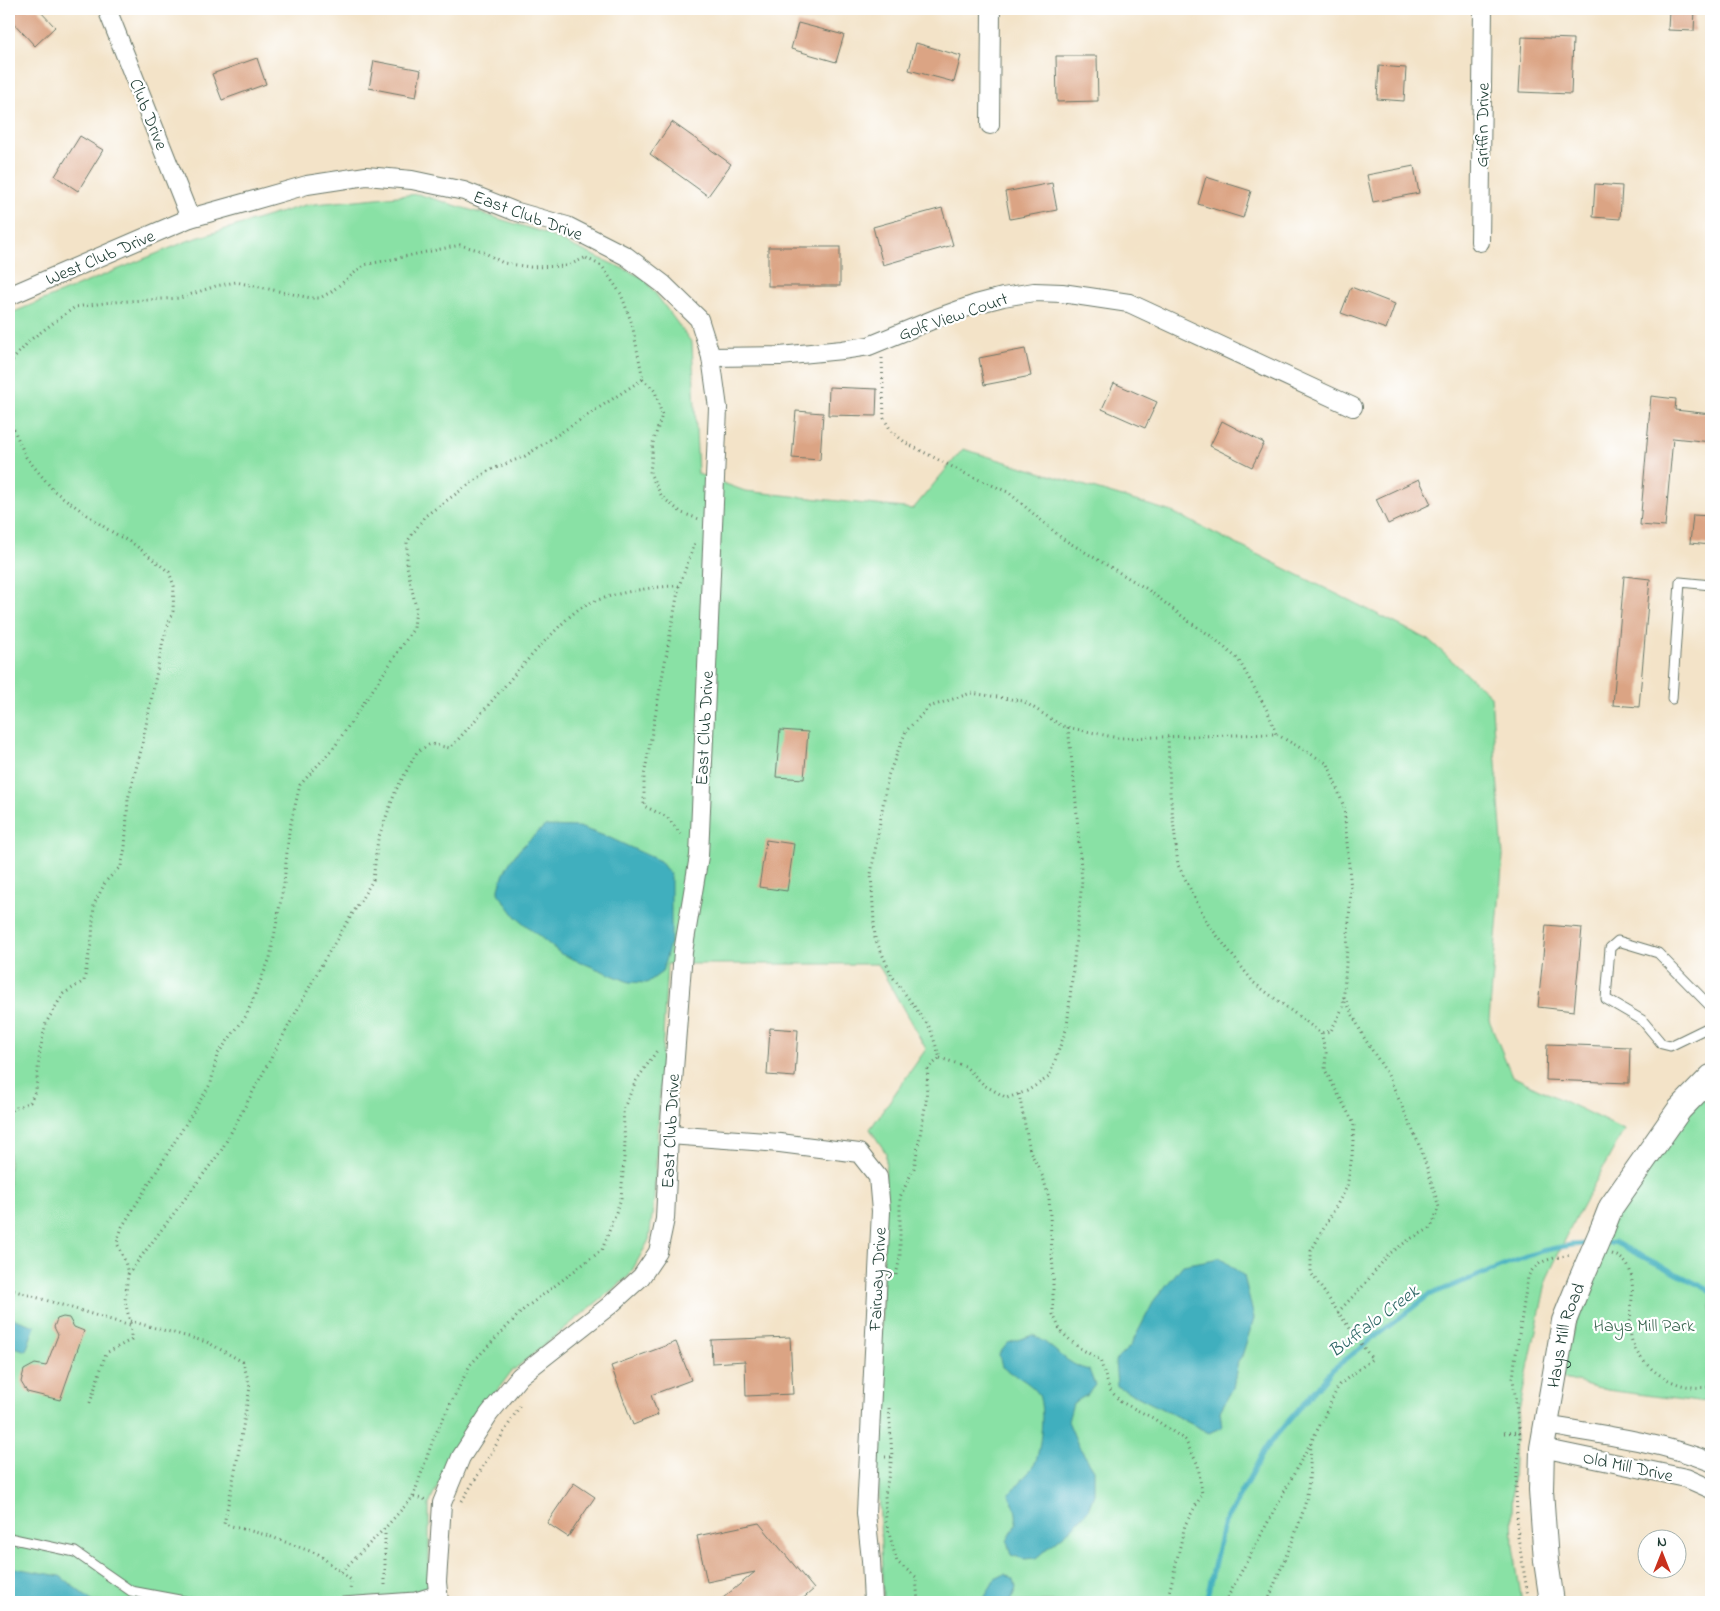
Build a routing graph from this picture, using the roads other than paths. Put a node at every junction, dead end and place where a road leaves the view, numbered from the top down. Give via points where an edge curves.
1 (107, 9) edge
2 (992, 9) edge
3 (1483, 9) edge
4 (990, 125) dead end
5 (190, 218) junction
6 (1480, 242) dead end
7 (9, 296) edge
8 (711, 357) junction
9 (1353, 407) dead end
10 (1711, 585) edge
11 (1672, 699) dead end
12 (1711, 1007) edge
13 (1711, 1026) edge
14 (1711, 1077) edge
15 (668, 1136) junction
16 (1544, 1436) junction
17 (1711, 1462) edge
18 (1711, 1488) edge
19 (9, 1538) edge
20 (438, 1596) edge
21 (190, 1602) edge
22 (343, 1602) edge
23 (348, 1602) edge
24 (873, 1602) edge
25 (1552, 1602) edge

1 - 5 street, Club Drive
2 - 4 street
3 - 6 street, Griffin Drive
5 - 7 street, West Club Drive
5 - 8 street, East Club Drive via 307,185 366,176 412,180 464,191 514,211 567,226 626,256 663,284 699,319
8 - 9 street, Golf View Court via 780,356 869,346 937,318 1003,297 1034,292 1062,293 1129,303
8 - 15 street, East Club Drive via 718,408 699,856 683,952
10 - 11 lane via 1680,582
12 - 13 lane via 1658,953 1618,941 1610,948 1606,999 1642,1020 1662,1044 1670,1046
14 - 16 street, Hays Mill Road, bridge via 1679,1110 1611,1207 1564,1321
15 - 20 street, East Club Drive via 665,1219 658,1252 641,1277 609,1306 520,1376 489,1414 461,1457 442,1503 436,1582
15 - 24 street, Fairway Drive via 780,1143 859,1153 878,1177 881,1211 866,1513
16 - 17 street, Old Mill Drive via 1610,1436
16 - 18 street, Old Mill Drive
16 - 25 street, Hays Mill Road via 1542,1508
19 - 21 lane via 75,1552 131,1591
20 - 23 lane
22 - 23 lane

